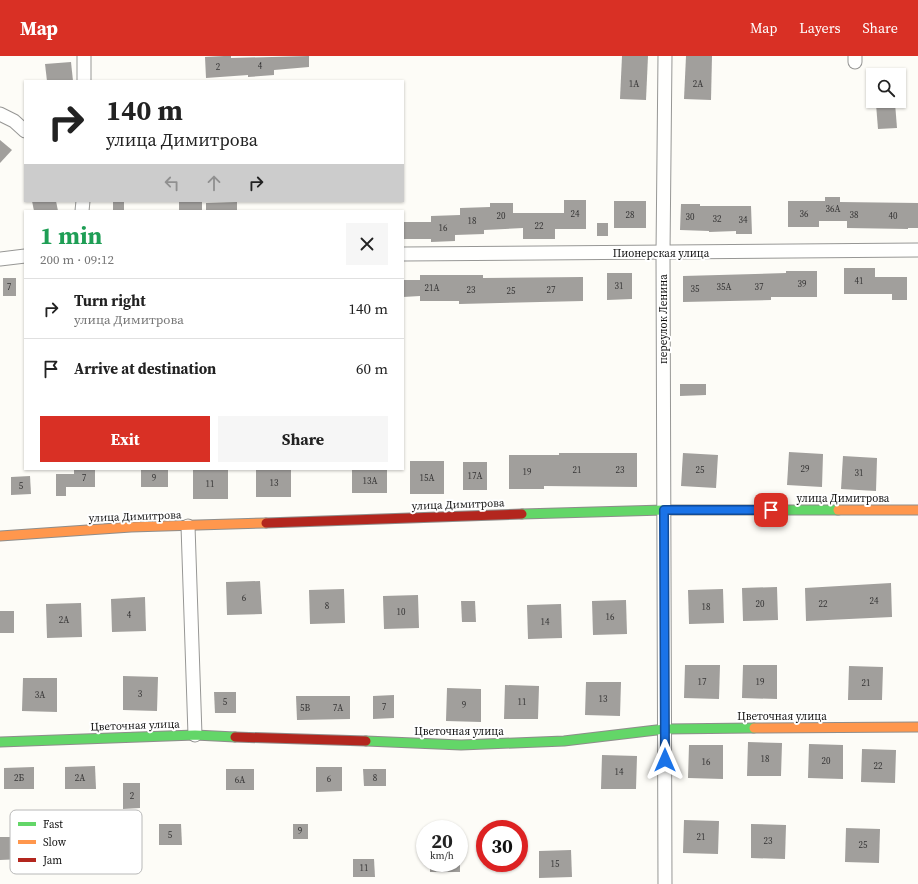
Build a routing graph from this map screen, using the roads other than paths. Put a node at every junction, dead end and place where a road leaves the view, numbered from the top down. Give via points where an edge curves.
1 (84, 56) edge
2 (665, 56) edge
3 (84, 80) edge
4 (0, 114) edge
5 (24, 130) edge
6 (918, 250) edge
7 (663, 253) junction
8 (404, 254) edge
9 (24, 256) edge
10 (0, 259) edge
11 (664, 510) junction
12 (918, 510) edge
13 (188, 526) junction
14 (0, 536) edge
15 (918, 727) edge
16 (665, 728) junction
17 (195, 735) junction
18 (0, 742) edge
19 (665, 884) edge

1 - 3 street
2 - 7 street, переулок Ленина
4 - 5 street
6 - 7 street, Пионерская улица
7 - 8 street, Пионерская улица
7 - 11 street, переулок Ленина
9 - 10 street
11 - 12 street, улица Димитрова
11 - 13 street, улица Димитрова
11 - 16 street, переулок Ленина
13 - 14 street, улица Димитрова via 131,527
13 - 17 street
15 - 16 street, Цветочная улица
16 - 17 street, Цветочная улица via 564,741 461,745
16 - 19 street, переулок Ленина
17 - 18 street, Цветочная улица

